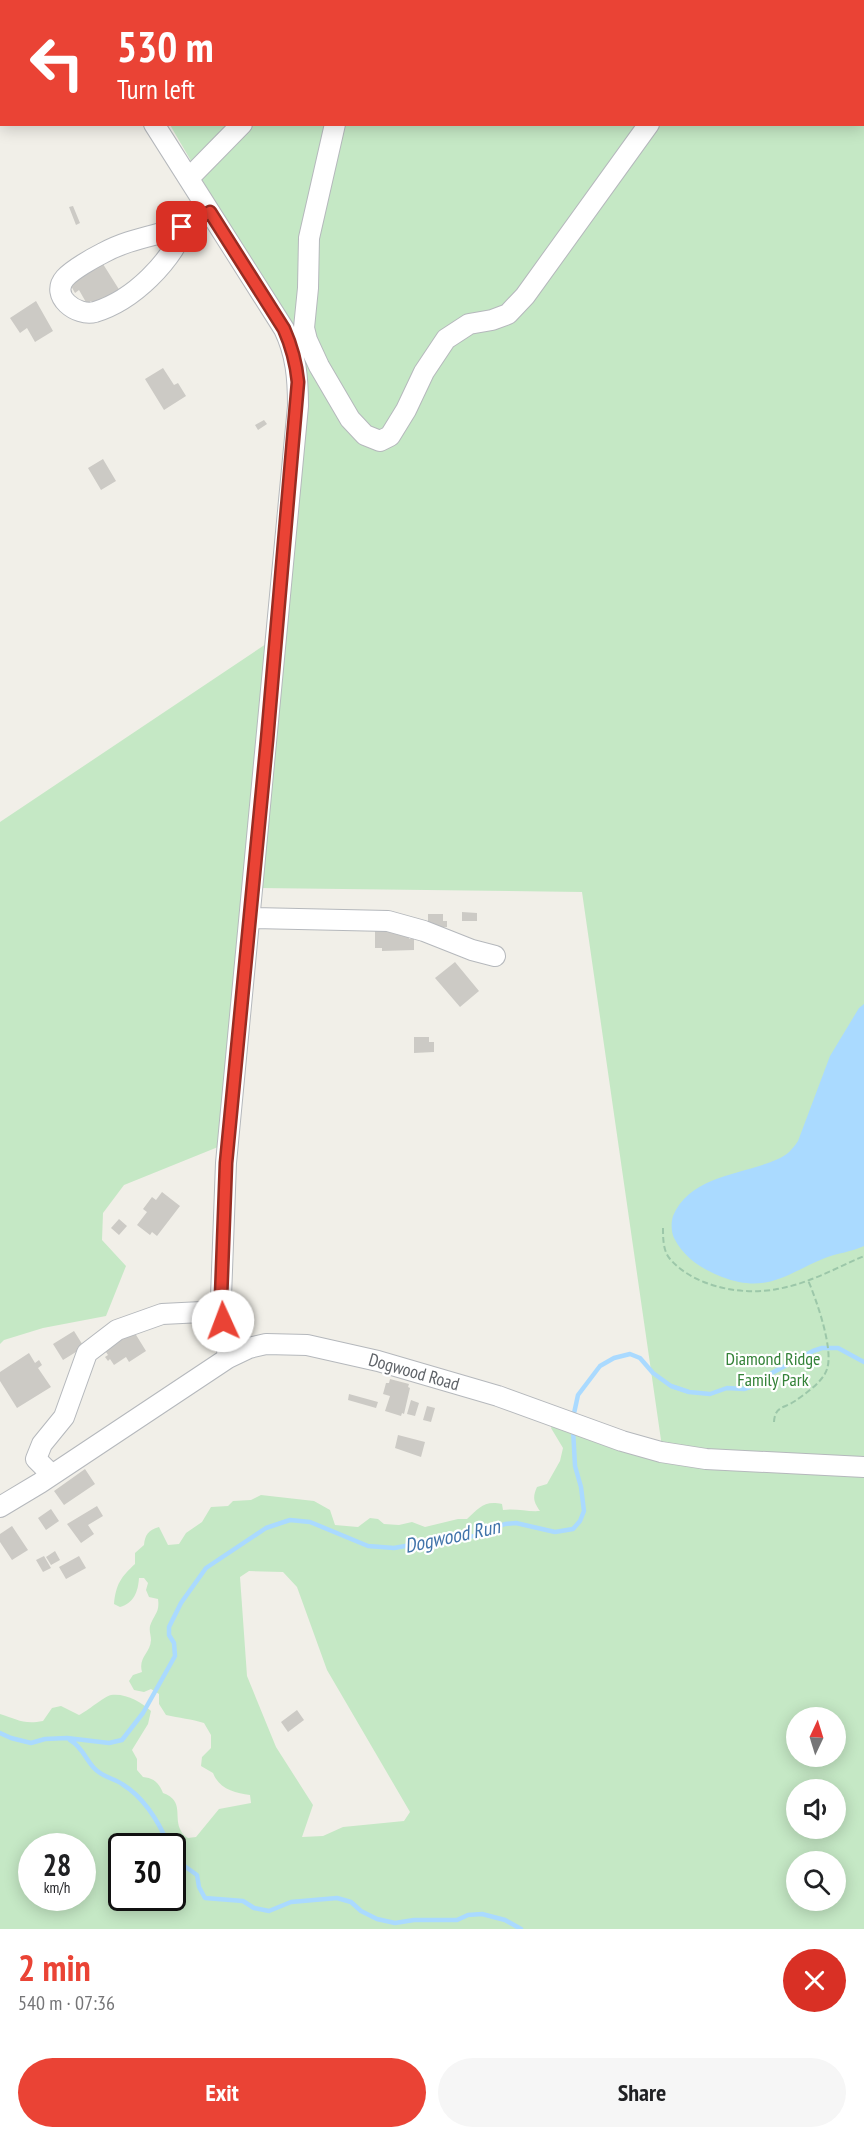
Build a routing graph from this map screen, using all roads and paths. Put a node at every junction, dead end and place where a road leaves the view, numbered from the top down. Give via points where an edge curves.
1 (155, 126) edge
2 (240, 126) edge
3 (335, 126) edge
4 (648, 126) edge
5 (189, 178) junction
6 (210, 212) junction
7 (186, 225) junction
8 (250, 918) junction
9 (495, 956) dead end
10 (663, 1228) dead end
11 (864, 1256) edge
12 (808, 1281) junction
13 (222, 1311) junction
14 (228, 1358) junction
15 (774, 1422) dead end
16 (864, 1467) edge
17 (52, 1475) junction
18 (0, 1507) edge

1 - 5 street
2 - 5 street
3 - 4 street via 309,238 304,328 319,366 350,419 365,435 380,441 390,436 446,339 468,324 508,314 525,296
5 - 6 street
6 - 7 street
6 - 8 street via 284,329 296,361 298,382
7 - 7 street via 135,239 103,253 65,278 61,295 82,313 112,306 140,287 162,263
8 - 9 street via 388,921
8 - 13 street via 226,1163
10 - 12 path via 669,1258 692,1277 728,1289 758,1291
11 - 12 path
12 - 15 path via 818,1304 824,1335 828,1361 825,1374 777,1410
13 - 14 street
13 - 17 street via 162,1314 117,1330 87,1353 64,1417 42,1444 36,1459
14 - 16 street, Dogwood Road via 266,1344 307,1346 353,1354 498,1396 642,1448 681,1456
14 - 17 street, Dogwood Road
17 - 18 street, Dogwood Road

